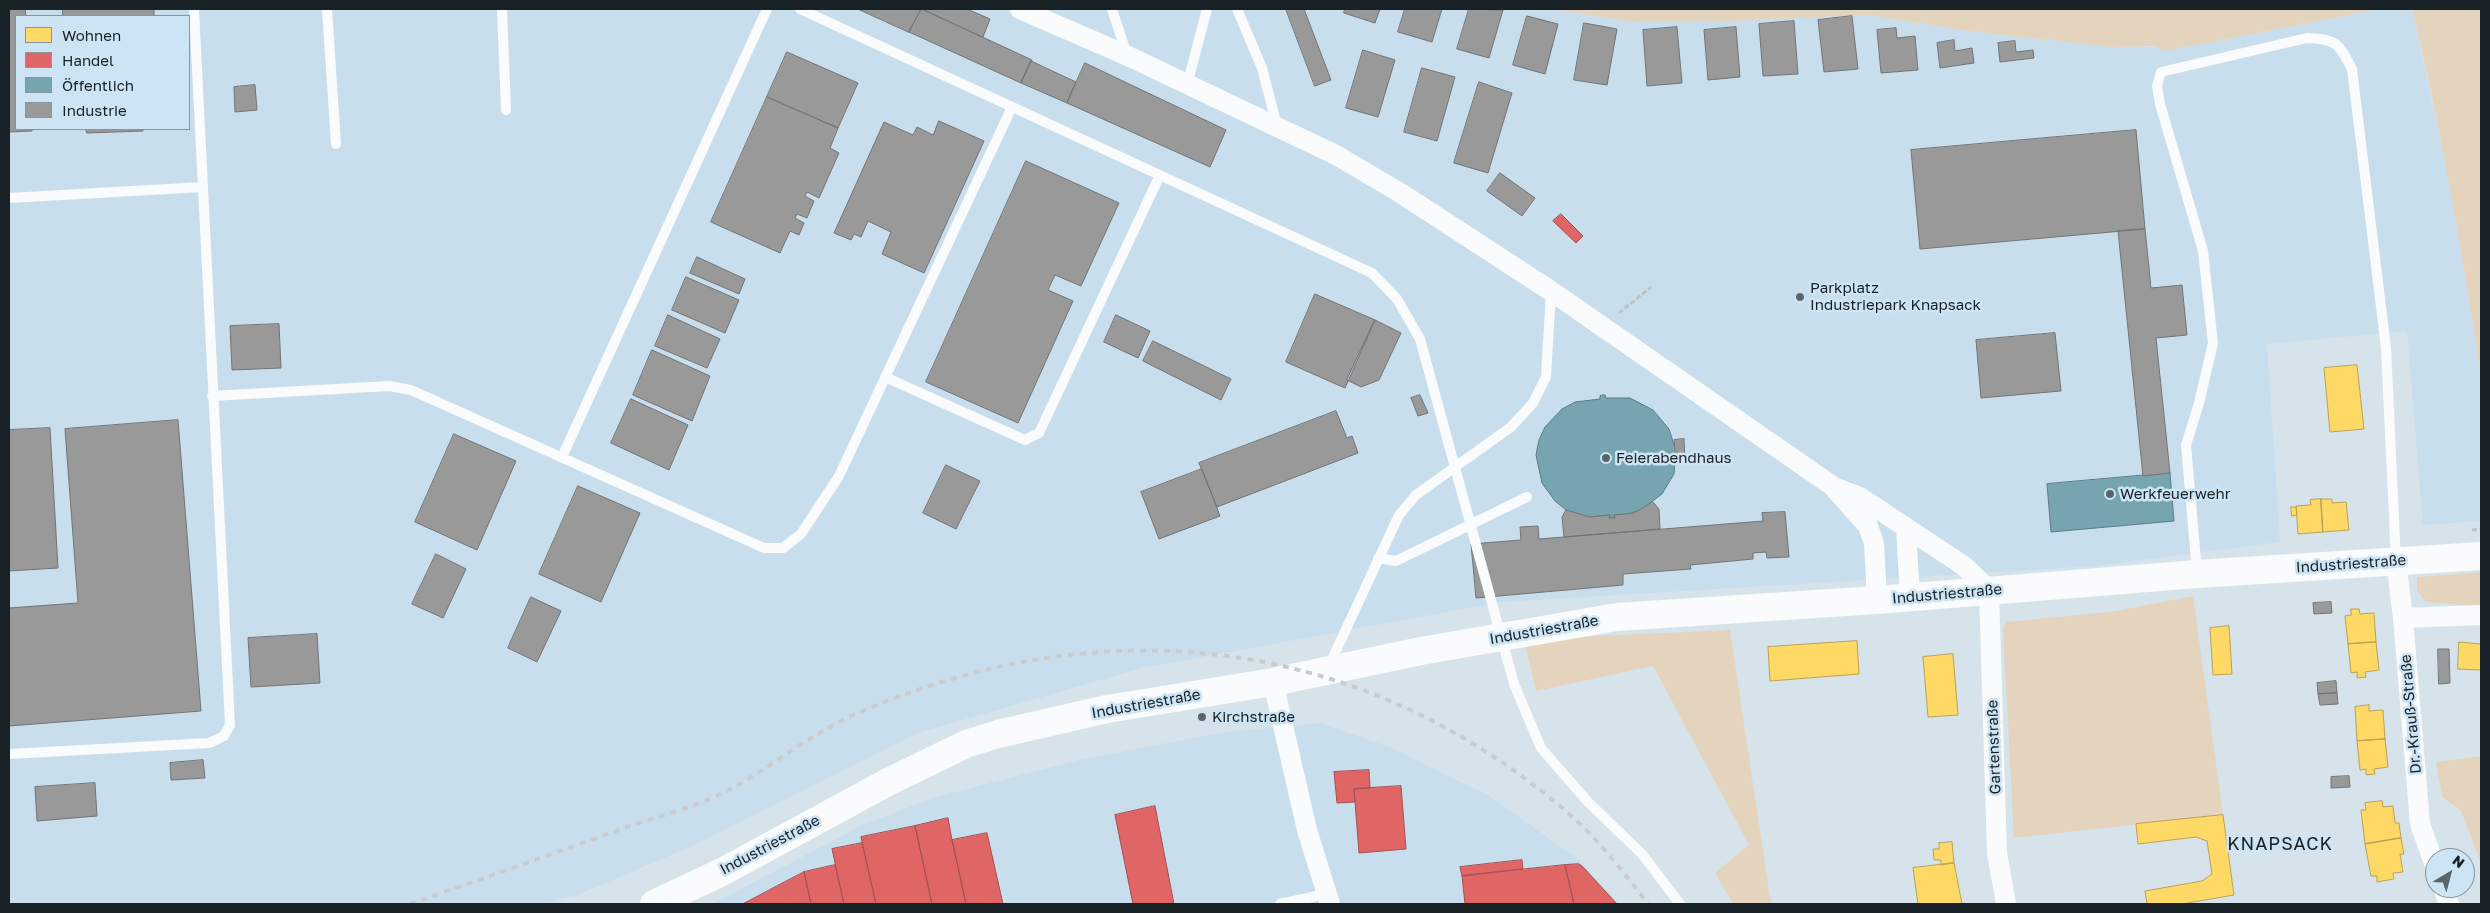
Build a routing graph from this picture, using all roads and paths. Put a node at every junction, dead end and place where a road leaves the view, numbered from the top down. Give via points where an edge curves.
1 (194, 9) edge
2 (328, 9) edge
3 (502, 9) edge
4 (767, 9) edge
5 (800, 9) edge
6 (1020, 9) edge
7 (1112, 9) edge
8 (1207, 9) edge
9 (1237, 9) edge
10 (1128, 56) junction
11 (1187, 85) junction
12 (1012, 106) junction
13 (506, 110) dead end
14 (1277, 127) junction
15 (336, 144) dead end
16 (1160, 175) junction
17 (203, 187) junction
18 (9, 198) edge
19 (1651, 287) dead end
20 (1551, 292) junction
21 (1623, 308) dead end
22 (884, 377) junction
23 (212, 396) junction
24 (562, 458) junction
25 (1834, 487) junction
26 (1527, 497) dead end
27 (1906, 528) junction
28 (2481, 556) edge
29 (1378, 558) junction
30 (2396, 560) junction
31 (2197, 574) junction
32 (1990, 590) junction
33 (1910, 597) junction
34 (1878, 600) junction
35 (2481, 615) edge
36 (2403, 618) junction
37 (1326, 671) junction
38 (1273, 682) junction
39 (9, 754) edge
40 (2429, 848) edge
41 (1328, 899) edge
42 (654, 904) edge
43 (1280, 904) edge
44 (1680, 904) edge
45 (2006, 904) edge

1 - 17 lane
2 - 15 lane
3 - 13 lane
4 - 24 lane
5 - 12 lane
6 - 10 street
7 - 10 lane
8 - 11 lane
9 - 14 lane via 1262,68
10 - 11 street
11 - 14 street
12 - 16 lane
12 - 22 lane
14 - 20 street via 1402,194
16 - 22 lane via 1039,434 1025,440
16 - 44 lane via 1372,273 1397,299 1420,339 1514,684 1541,748 1588,802 1642,854
17 - 18 lane
17 - 23 lane
19 - 21 path
20 - 25 street
20 - 29 lane via 1546,377 1534,403 1511,427 1416,495 1399,515
22 - 24 lane via 839,476 801,534 784,548 764,548
23 - 24 lane via 389,386 411,390
23 - 39 lane via 230,725 224,736 209,743
25 - 27 street via 1860,497
25 - 34 street via 1868,526 1874,543
26 - 29 lane via 1396,561
27 - 32 street via 1964,566
27 - 33 street
28 - 30 main road, Industriestraße
29 - 37 lane
30 - 31 main road, Industriestraße
30 - 31 lane via 2386,348 2352,69 2342,49 2328,39 2307,38 2161,72 2156,86 2203,251 2213,343 2186,445
30 - 36 street, Dr.-Krauß-Straße
31 - 32 main road, Industriestraße
32 - 33 main road, Industriestraße
32 - 45 street, Gartenstraße via 1997,853
33 - 34 main road, Industriestraße
34 - 37 main road, Industriestraße via 1617,617
35 - 36 street
36 - 40 street, Dr.-Krauß-Straße via 2420,824
37 - 38 main road, Industriestraße
38 - 41 street via 1307,830
38 - 42 main road, Industriestraße via 1107,710 966,744 888,782 722,872
41 - 43 lane

